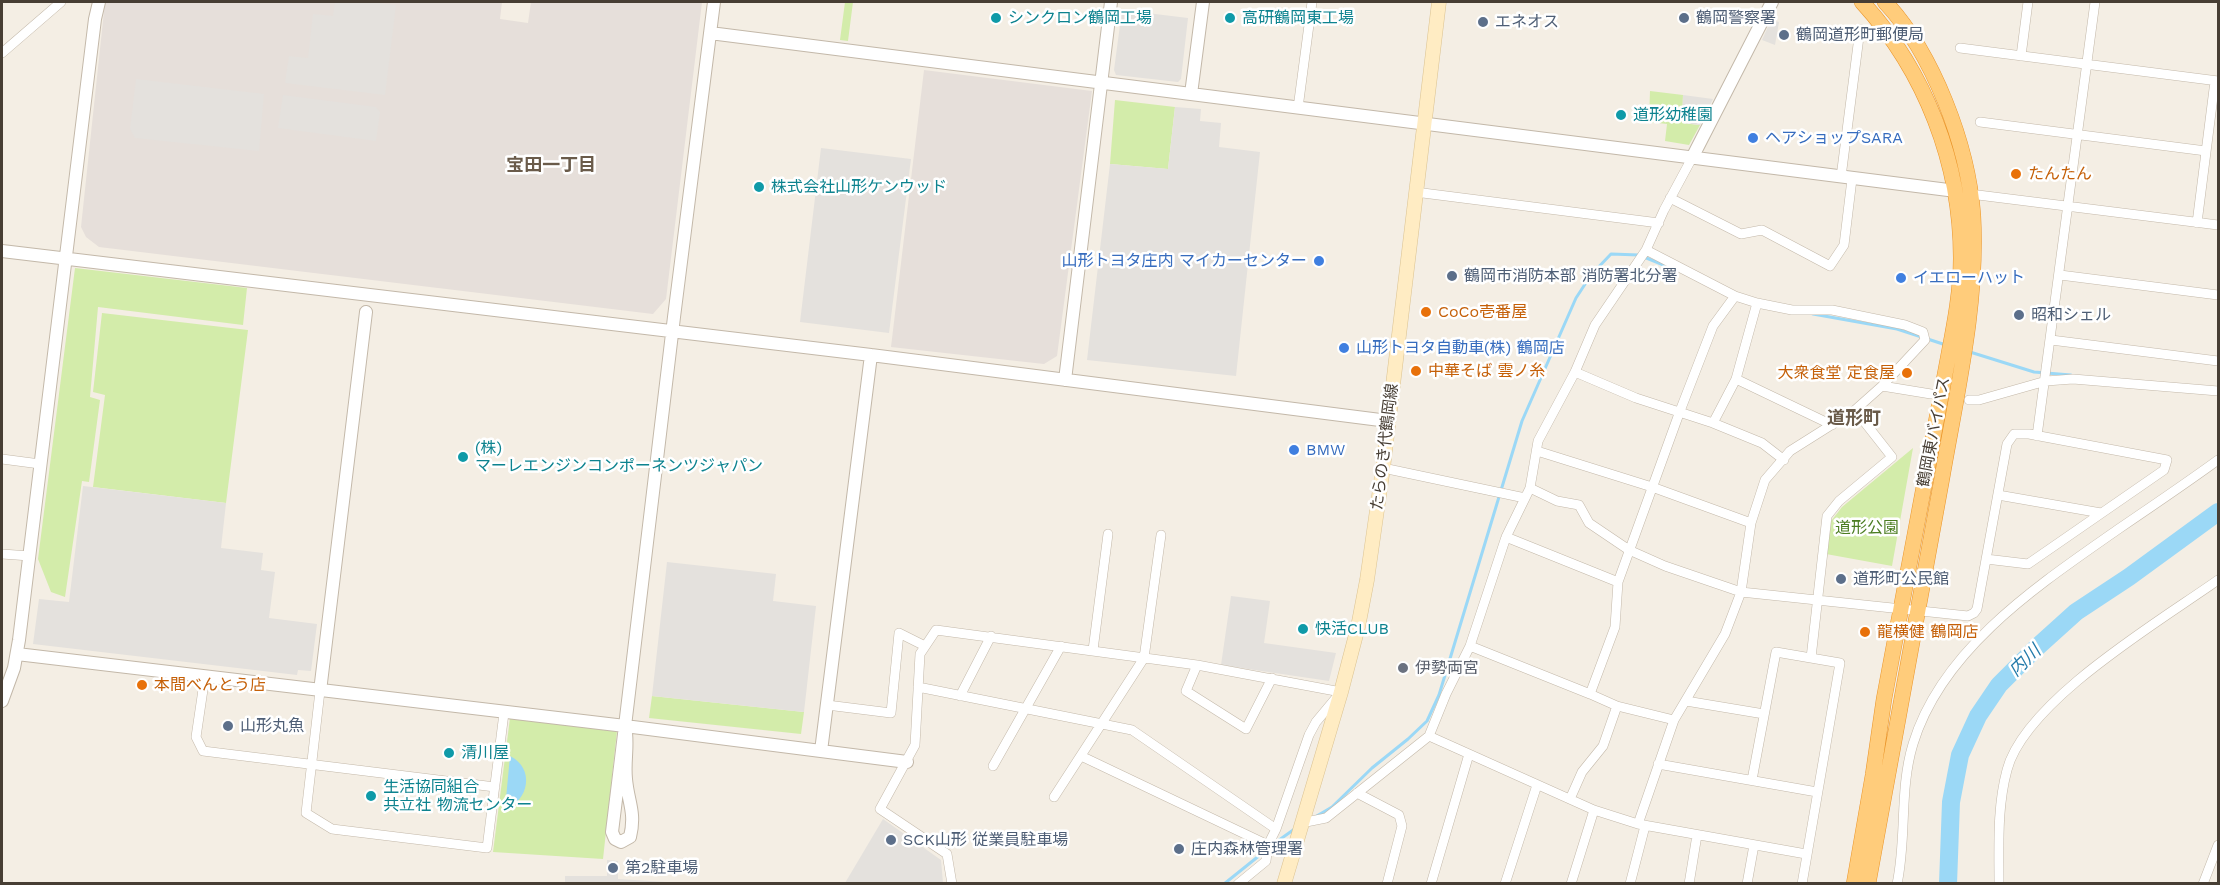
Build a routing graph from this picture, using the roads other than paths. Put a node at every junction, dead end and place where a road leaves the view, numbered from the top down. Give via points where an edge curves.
1 (61, 2) edge
2 (99, 2) edge
3 (714, 2) edge
4 (1111, 2) edge
5 (1203, 2) edge
6 (1312, 2) edge
7 (1438, 2) edge
8 (1772, 2) edge
9 (1862, 2) edge
10 (1885, 2) edge
11 (2028, 2) edge
12 (2095, 2) edge
13 (1860, 29) dead end
14 (710, 33) junction
15 (1960, 48) dead end
16 (2, 53) edge
17 (2021, 56) junction
18 (2087, 64) junction
19 (2217, 81) edge
20 (1101, 83) junction
21 (1191, 94) junction
22 (1298, 108) junction
23 (1980, 122) dead end
24 (1423, 124) junction
25 (2078, 135) junction
26 (2206, 151) junction
27 (1692, 158) junction
28 (1847, 178) junction
29 (1415, 192) junction
30 (1963, 192) junction
31 (1670, 198) junction
32 (2068, 206) junction
33 (1659, 222) junction
34 (2197, 222) junction
35 (2218, 225) edge
36 (2, 250) edge
37 (1646, 250) junction
38 (66, 259) junction
39 (2060, 275) junction
40 (2218, 295) edge
41 (1735, 297) junction
42 (1757, 303) junction
43 (366, 312) dead end
44 (672, 332) junction
45 (2051, 340) junction
46 (871, 356) junction
47 (2218, 361) edge
48 (1575, 372) junction
49 (1736, 379) junction
50 (1065, 380) junction
51 (2046, 381) junction
52 (1882, 386) junction
53 (2218, 391) edge
54 (1931, 394) dead end
55 (1969, 400) dead end
56 (1855, 410) junction
57 (1680, 411) junction
58 (1388, 421) junction
59 (1713, 423) junction
60 (1832, 425) junction
61 (2037, 436) junction
62 (1537, 451) junction
63 (2, 459) edge
64 (1784, 460) junction
65 (2218, 460) edge
66 (40, 464) junction
67 (1383, 468) junction
68 (1652, 487) junction
69 (1530, 488) junction
70 (1998, 495) junction
71 (1525, 498) junction
72 (2102, 513) junction
73 (1751, 523) junction
74 (1108, 534) dead end
75 (1161, 535) dead end
76 (1506, 537) junction
77 (1629, 550) junction
78 (2, 554) edge
79 (30, 556) junction
80 (1986, 559) junction
81 (2218, 580) edge
82 (1618, 582) junction
83 (1741, 592) junction
84 (1816, 601) junction
85 (1901, 609) junction
86 (1919, 610) junction
87 (991, 636) junction
88 (925, 646) junction
89 (1061, 646) junction
90 (1470, 646) junction
91 (1093, 650) junction
92 (17, 654) junction
93 (1144, 658) junction
94 (1811, 658) junction
95 (1197, 665) junction
96 (205, 676) junction
97 (1272, 678) junction
98 (918, 687) junction
99 (320, 691) junction
100 (1341, 692) junction
101 (1590, 694) junction
102 (960, 696) junction
103 (2, 701) edge
104 (1686, 701) junction
105 (827, 705) junction
106 (1617, 706) junction
107 (1025, 709) junction
108 (504, 713) junction
109 (1764, 714) junction
110 (1674, 720) junction
111 (1101, 724) junction
112 (625, 726) junction
113 (1429, 736) junction
114 (821, 750) junction
115 (1469, 754) junction
116 (1080, 756) junction
117 (907, 762) junction
118 (311, 764) junction
119 (1658, 764) junction
120 (993, 766) dead end
121 (1752, 780) junction
122 (1537, 785) junction
123 (495, 787) junction
124 (1818, 792) junction
125 (1356, 793) junction
126 (1054, 797) dead end
127 (1570, 799) junction
128 (1594, 810) junction
129 (1301, 822) junction
130 (1642, 825) junction
131 (1276, 829) junction
132 (1697, 835) junction
133 (1268, 845) junction
134 (1754, 845) junction
135 (2218, 845) edge
136 (1806, 855) junction
137 (952, 884) edge
138 (1238, 884) edge
139 (1284, 884) edge
140 (1387, 884) edge
141 (1431, 884) edge
142 (1505, 884) edge
143 (1572, 884) edge
144 (1630, 884) edge
145 (1689, 884) edge
146 (1747, 884) edge
147 (1802, 884) edge
148 (1854, 884) edge
149 (1868, 884) edge
150 (1897, 884) edge
151 (1999, 884) edge
152 (2203, 884) edge

1 - 16 street
2 - 38 street
3 - 14 street
4 - 20 street
5 - 21 street
6 - 22 street
7 - 24 main road, たらのき代鶴岡線
8 - 27 street
9 - 30 highway, 鶴岡東バイパス via 1884,28 1929,102
10 - 30 highway, 鶴岡東バイパス via 1926,59 1940,88 1955,131
11 - 17 street
12 - 18 street
13 - 28 street
14 - 20 street
14 - 44 street
15 - 17 street
17 - 18 street
18 - 19 street
18 - 25 street
19 - 26 street
20 - 21 street
20 - 50 street
21 - 22 street
22 - 24 street
23 - 25 street
24 - 27 street
24 - 29 main road, たらのき代鶴岡線
25 - 26 street
25 - 32 street
26 - 34 street
27 - 28 street
27 - 31 street
28 - 30 street
28 - 31 street via 1844,245 1830,266 1761,230 1742,234
29 - 33 street
29 - 58 main road, たらのき代鶴岡線
30 - 32 street
30 - 85 highway, 鶴岡東バイパス via 1957,309
30 - 86 highway, 鶴岡東バイパス via 1974,258 1970,310
31 - 33 street
32 - 34 street
32 - 39 street
33 - 37 street
34 - 35 street
36 - 38 street
37 - 41 street
37 - 48 street via 1595,325
38 - 44 street
38 - 66 street
39 - 40 street
39 - 45 street
41 - 42 street
41 - 57 street via 1713,326
42 - 49 street
42 - 52 street via 1792,310 1832,310 1923,332 1925,340
43 - 99 street
44 - 46 street
44 - 112 street
45 - 47 street
45 - 51 street
46 - 50 street
46 - 105 street
48 - 57 street via 1636,398
48 - 62 street via 1538,441
49 - 59 street
49 - 60 street
50 - 58 street
51 - 53 street via 2073,379
51 - 55 street
51 - 61 street
52 - 54 street
52 - 56 street
56 - 60 street
56 - 84 street via 1892,457 1839,501 1827,516
57 - 59 street
57 - 68 street
58 - 67 main road, たらのき代鶴岡線
59 - 64 street via 1762,443
60 - 64 street via 1791,451
61 - 70 street via 2019,433 2011,437
61 - 72 street via 2166,460 2164,470
62 - 68 street
62 - 69 street
63 - 66 street
64 - 73 street via 1764,480
65 - 150 street via 2017,603 1970,648 1934,696 1913,742 1904,786
66 - 79 street
67 - 71 street
67 - 100 main road, たらのき代鶴岡線 via 1365,590
68 - 73 street
68 - 77 street
69 - 71 street
69 - 77 street via 1579,506 1590,522
70 - 72 street
70 - 80 street
71 - 76 street
72 - 80 street via 2028,564
73 - 83 street
74 - 91 street
75 - 93 street
76 - 82 street
76 - 90 street
77 - 82 street
77 - 83 street
78 - 79 street
79 - 92 street
80 - 86 street via 1974,613 1968,616
81 - 151 street via 2095,666 2057,699 2016,746 1999,809
82 - 101 street via 1615,627
83 - 84 street
83 - 104 street via 1725,634
84 - 85 street
84 - 94 street
85 - 86 street
85 - 148 highway, 鶴岡東バイパス
86 - 149 highway, 鶴岡東バイパス
87 - 88 street via 936,630
87 - 89 street
87 - 102 street
88 - 98 street via 920,654
88 - 105 street via 898,633 891,712
89 - 91 street
89 - 107 street
90 - 101 street
90 - 113 street
91 - 93 street
92 - 96 street
92 - 103 street
93 - 95 street
93 - 111 street
94 - 109 street via 1776,652
94 - 124 street via 1840,663
95 - 97 street
95 - 97 street via 1186,692 1246,729
96 - 99 street
96 - 118 street via 196,737 203,750
97 - 100 street
98 - 102 street
98 - 117 street via 915,745
99 - 108 street
99 - 118 street
100 - 129 main road, たらのき代鶴岡線
100 - 131 street via 1309,735
101 - 106 street
102 - 107 street
104 - 109 street
104 - 110 street
105 - 114 street
106 - 110 street
106 - 127 street via 1603,746 1582,772
107 - 111 street
107 - 120 street
108 - 112 street
108 - 123 street
109 - 121 street
110 - 119 street
111 - 116 street
111 - 131 street via 1132,730
112 - 112 street via 626,781 634,814 630,837 621,842 612,832
112 - 114 street
113 - 115 street
113 - 125 street
114 - 117 street
115 - 122 street
115 - 141 street
116 - 126 street
116 - 133 street
117 - 137 street via 880,809 947,854
118 - 123 street
118 - 123 street via 306,813 332,829 487,848
119 - 121 street
119 - 130 street
121 - 124 street
122 - 127 street
122 - 142 street
124 - 136 street
125 - 129 street via 1326,818
125 - 140 street via 1399,815 1402,826
127 - 128 street
128 - 130 street
128 - 143 street
129 - 139 main road, たらのき代鶴岡線
130 - 132 street
130 - 144 street
131 - 133 street
132 - 134 street
132 - 145 street
133 - 138 street via 1266,861
134 - 136 street
134 - 146 street
135 - 152 street
136 - 147 street

